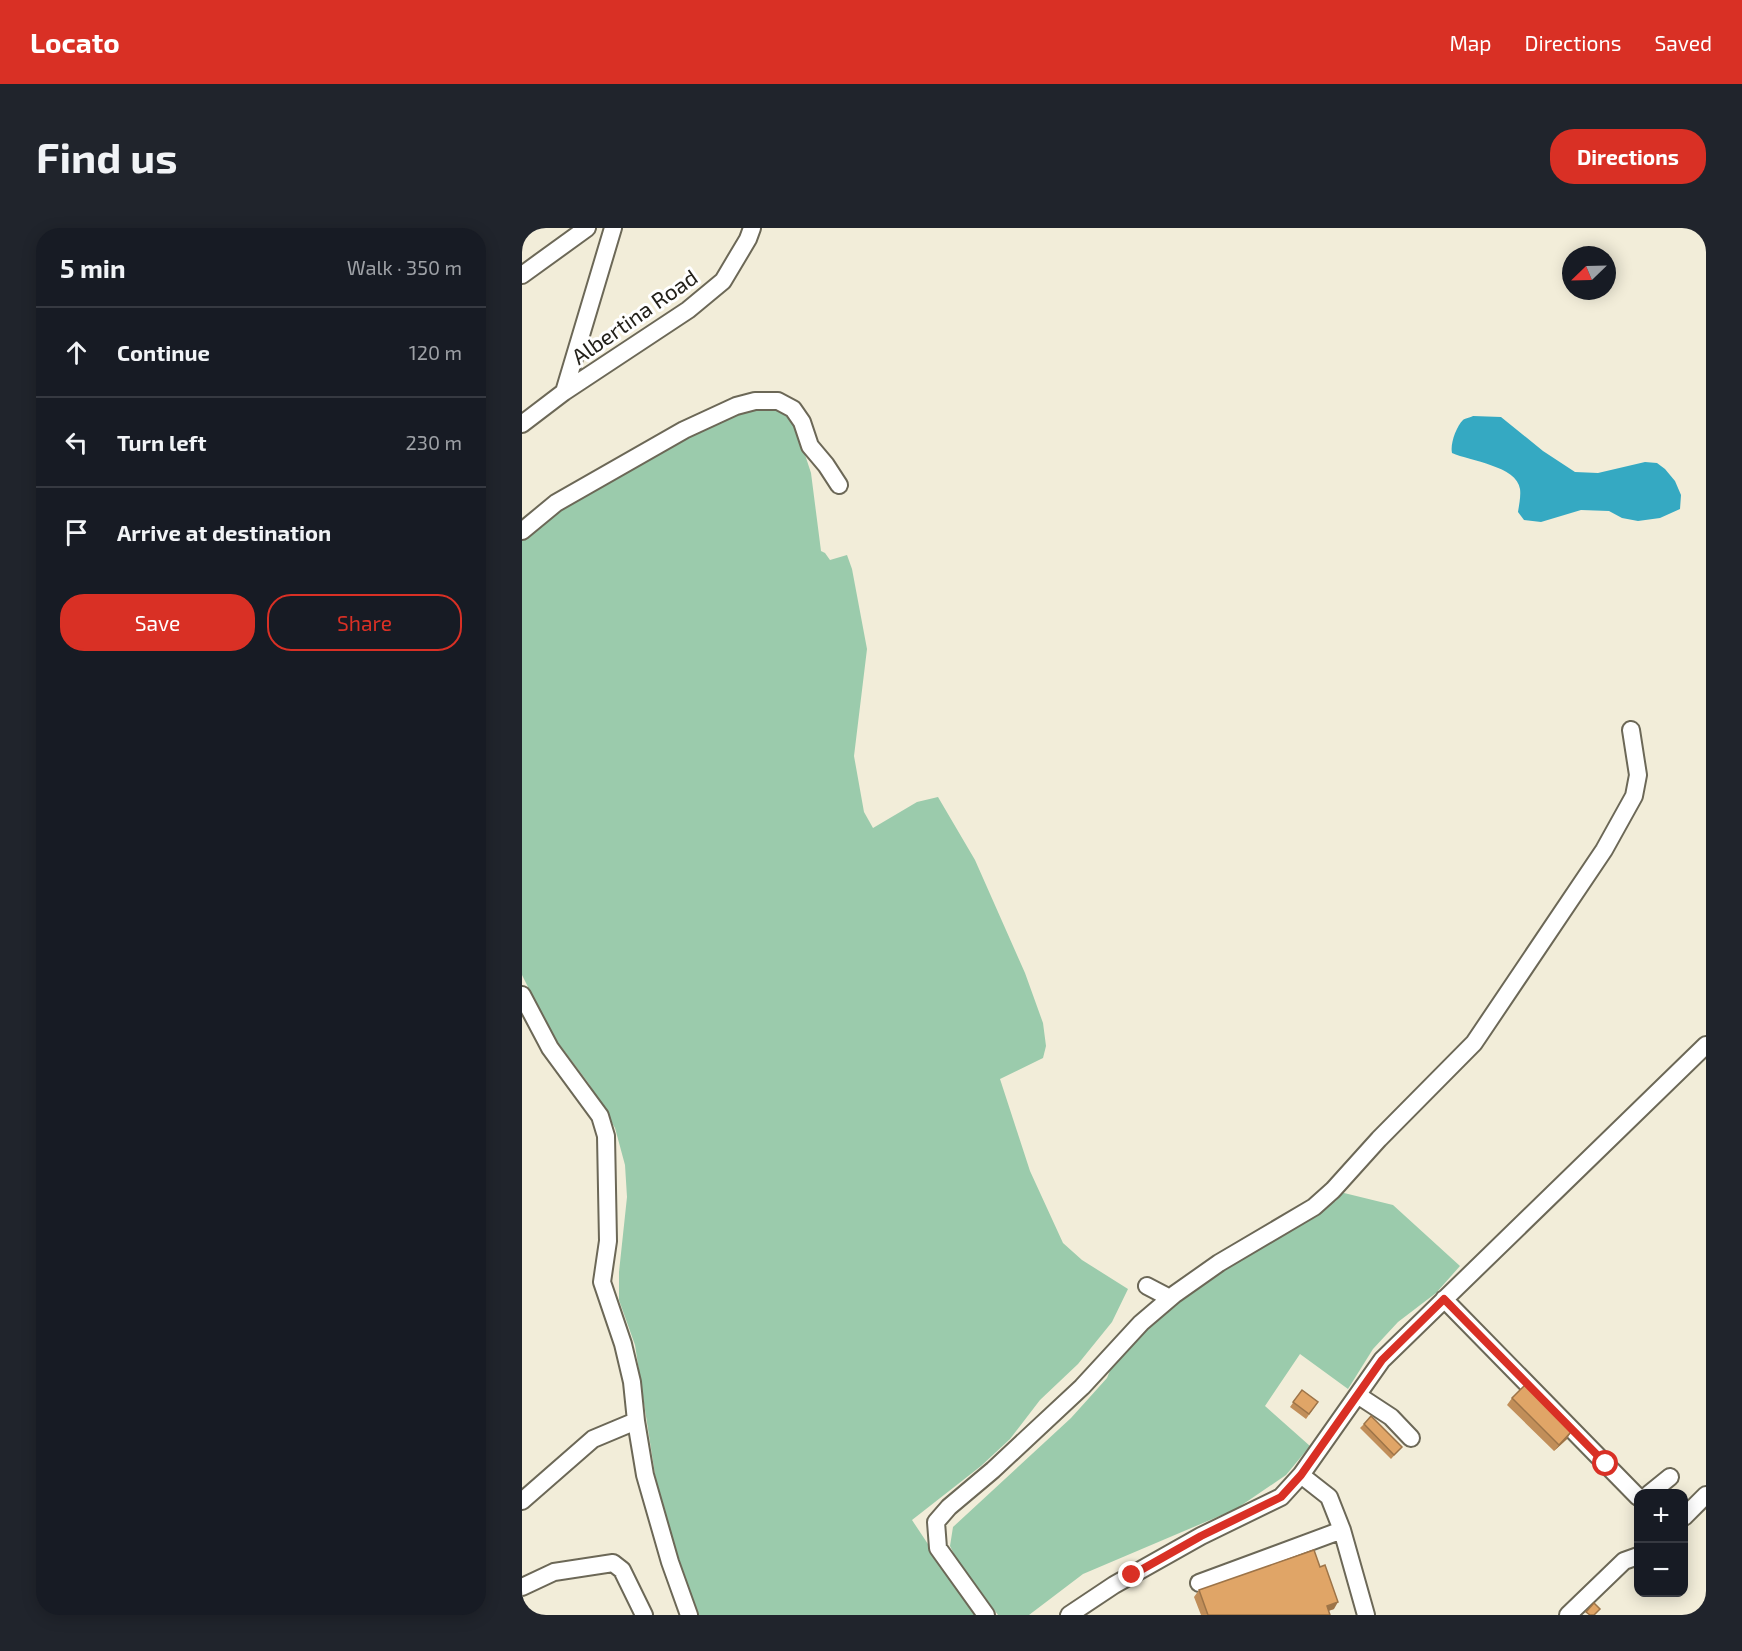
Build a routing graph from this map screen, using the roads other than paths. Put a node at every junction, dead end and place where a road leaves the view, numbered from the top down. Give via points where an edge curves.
1 (587, 228) edge
2 (613, 228) edge
3 (752, 228) edge
4 (522, 275) edge
5 (564, 392) junction
6 (522, 424) edge
7 (839, 485) dead end
8 (522, 531) edge
9 (1631, 730) dead end
10 (522, 995) edge
11 (1706, 1044) edge
12 (1147, 1286) dead end
13 (1170, 1298) junction
14 (1444, 1299) junction
15 (1359, 1396) junction
16 (636, 1421) junction
17 (1411, 1438) dead end
18 (1301, 1475) junction
19 (1670, 1477) dead end
20 (1655, 1489) edge
21 (1634, 1493) edge
22 (1706, 1495) edge
23 (522, 1501) edge
24 (1688, 1512) edge
25 (1342, 1530) junction
26 (1634, 1557) edge
27 (1199, 1583) dead end
28 (522, 1587) edge
29 (644, 1615) edge
30 (689, 1615) edge
31 (986, 1615) edge
32 (1070, 1615) edge
33 (1366, 1615) edge
34 (1568, 1615) edge

1 - 4 street
2 - 5 street
3 - 5 street, Albertina Road via 723,281 688,310
5 - 6 street, Albertina Road
7 - 8 street via 810,446 793,409 778,401 755,401 684,430 556,503
9 - 13 street via 1638,775 1634,796 1604,850 1474,1043 1314,1207 1219,1263
10 - 16 street via 550,1048 600,1116 606,1136 608,1241 602,1282 623,1344
11 - 14 street
12 - 13 street
13 - 31 street via 1141,1323 1082,1387 936,1522 938,1548
14 - 15 street via 1382,1360
14 - 21 street
15 - 17 street via 1391,1417
15 - 18 street
16 - 23 street via 593,1440
16 - 30 street via 645,1475
18 - 25 street via 1329,1497
18 - 32 street via 1281,1497 1114,1584
19 - 20 street
22 - 24 street
25 - 27 street
25 - 33 street
26 - 34 street via 1624,1561
28 - 29 street via 554,1572 613,1563 622,1569

